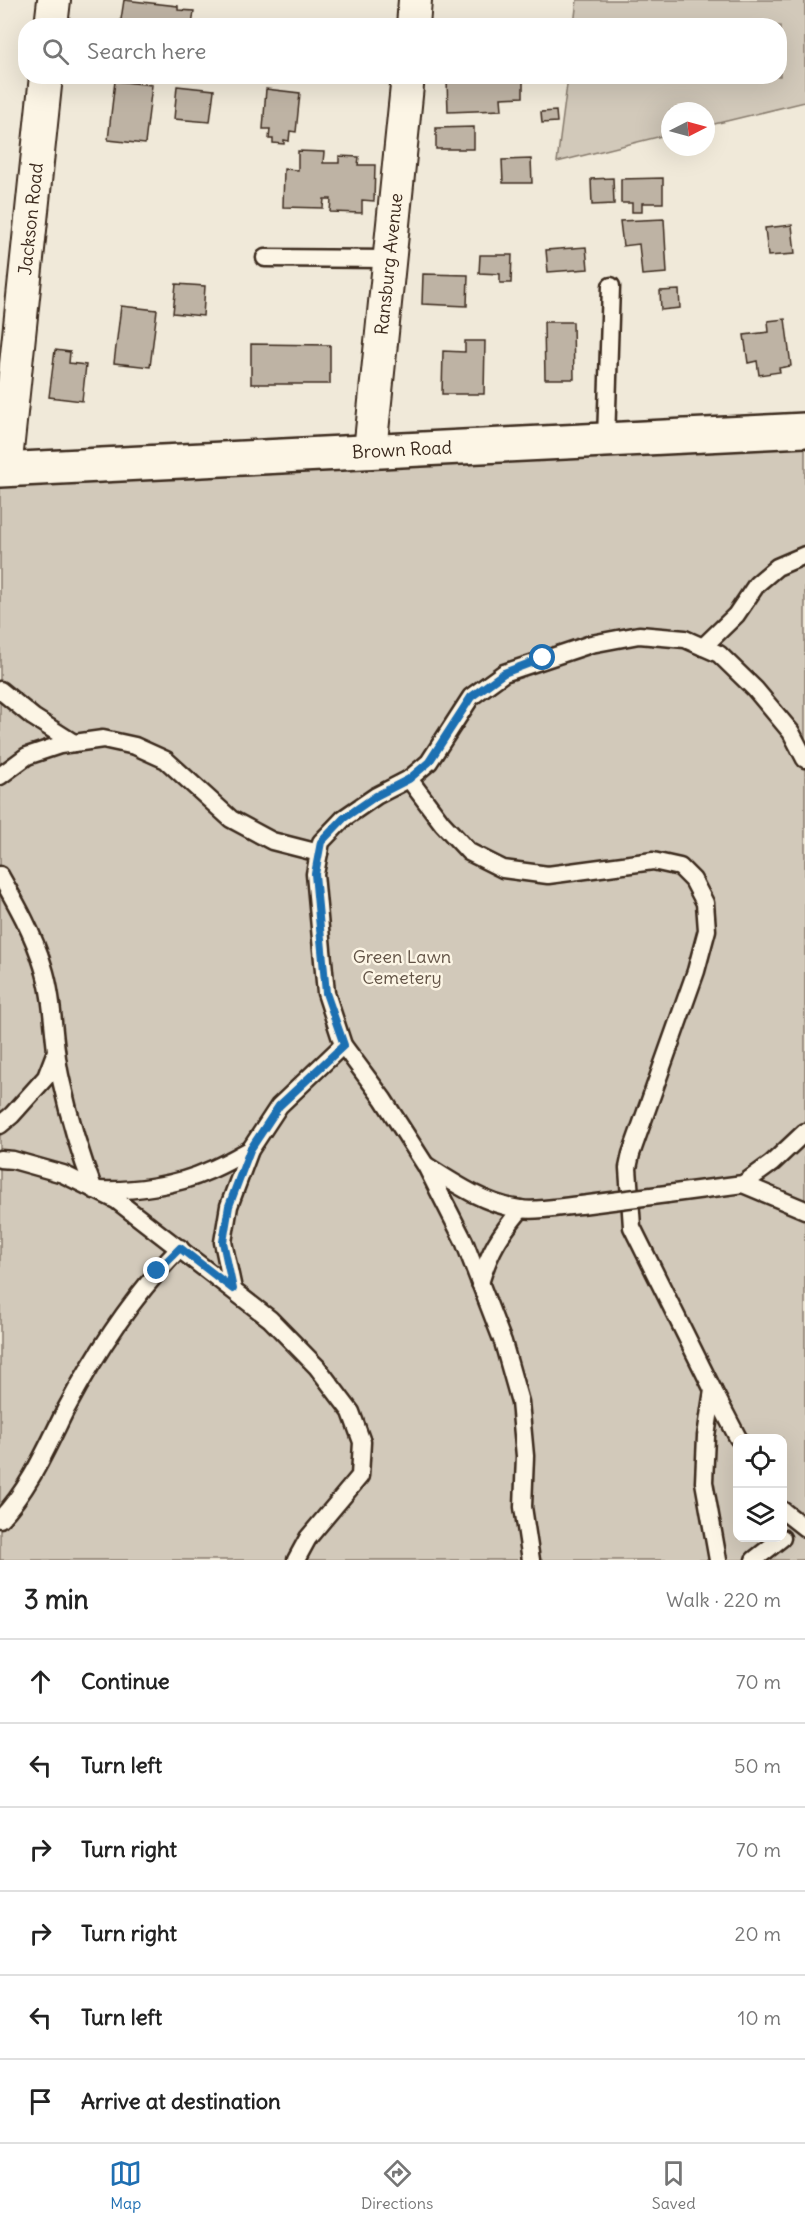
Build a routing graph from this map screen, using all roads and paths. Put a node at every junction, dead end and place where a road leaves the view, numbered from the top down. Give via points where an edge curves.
1 (54, 0) edge
2 (415, 0) edge
3 (52, 18) edge
4 (414, 18) edge
5 (45, 84) edge
6 (407, 84) edge
7 (265, 258) dead end
8 (389, 259) junction
9 (611, 286) dead end
10 (805, 430) edge
11 (606, 440) junction
12 (370, 451) junction
13 (3, 470) edge
14 (805, 555) edge
15 (703, 647) junction
16 (0, 690) edge
17 (74, 743) junction
18 (805, 759) edge
19 (0, 776) edge
20 (409, 779) junction
21 (319, 853) junction
22 (0, 875) edge
23 (344, 1045) junction
24 (57, 1049) junction
25 (0, 1125) edge
26 (805, 1132) edge
27 (250, 1150) junction
28 (0, 1159) edge
29 (426, 1166) junction
30 (743, 1184) junction
31 (94, 1190) junction
32 (521, 1209) junction
33 (805, 1210) edge
34 (180, 1248) junction
35 (480, 1283) junction
36 (233, 1289) junction
37 (713, 1390) junction
38 (736, 1434) edge
39 (787, 1513) edge
40 (0, 1519) edge
41 (787, 1535) edge
42 (776, 1542) edge
43 (296, 1560) edge
44 (531, 1560) edge
45 (718, 1560) edge
46 (754, 1560) edge

1 - 3 street
2 - 4 street
5 - 13 street, Jackson Road
6 - 8 street, Ransburg Avenue
7 - 8 lane
8 - 12 street, Ransburg Avenue
9 - 11 lane
10 - 11 main road, Brown Road
11 - 12 main road, Brown Road
12 - 13 main road, Brown Road
14 - 15 lane via 777,567 757,584 736,615
15 - 18 lane via 719,654 755,689 791,732
15 - 20 lane via 685,639 639,635 591,644 504,673 471,697 429,762
16 - 17 lane
17 - 19 lane via 27,756
17 - 21 lane via 103,739 135,746 166,760 231,819 272,841
20 - 21 lane via 344,818 321,842
20 - 37 lane via 469,852 503,869 548,875 653,861 680,867 693,880 705,903 707,930 696,971 628,1168 632,1227
21 - 23 lane via 315,874 326,993
22 - 24 lane via 27,920 44,968
23 - 27 lane via 279,1106
23 - 29 lane
24 - 25 lane via 46,1077
24 - 31 lane via 60,1078
26 - 30 lane
27 - 31 lane via 206,1172 162,1185
27 - 36 lane via 229,1206 223,1242
28 - 31 lane via 63,1174
29 - 32 lane via 461,1187
29 - 35 lane via 464,1241
30 - 32 lane, bridge
30 - 33 lane
31 - 34 lane via 116,1200
32 - 35 lane via 488,1255
34 - 36 lane
34 - 40 lane via 157,1271 99,1353 38,1467
35 - 44 lane via 503,1342 520,1402 525,1456 523,1508
36 - 43 lane via 270,1319 317,1367 351,1412 362,1442 360,1476 308,1538
37 - 38 lane
37 - 45 lane via 704,1482
39 - 41 lane via 805,1528
42 - 46 lane

